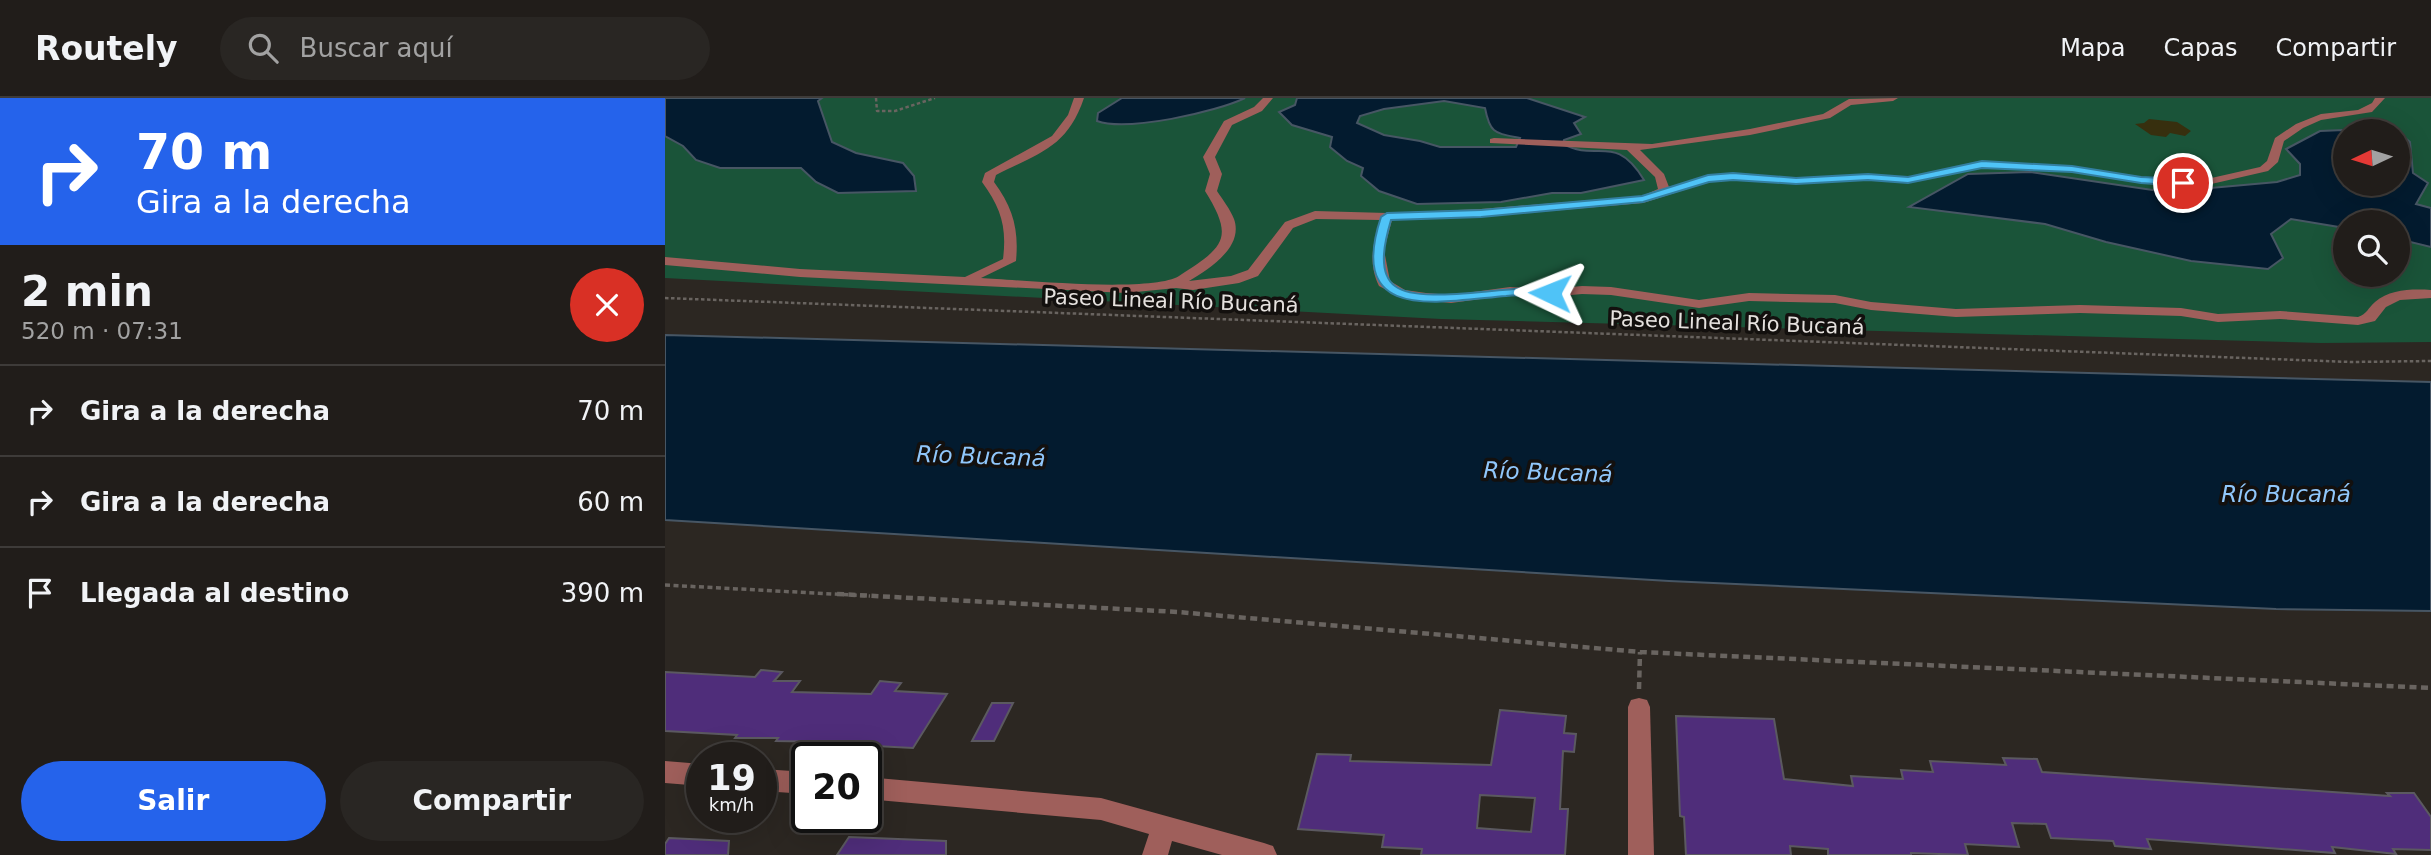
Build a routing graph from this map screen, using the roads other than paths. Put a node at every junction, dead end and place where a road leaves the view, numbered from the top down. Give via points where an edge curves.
1 (1079, 98) edge
2 (1268, 98) edge
3 (1893, 98) edge
4 (2380, 98) edge
5 (1494, 141) dead end
6 (1630, 147) junction
7 (1660, 177) junction
8 (1689, 184) junction
9 (1658, 195) junction
10 (1387, 217) junction
11 (665, 261) edge
12 (962, 280) junction
13 (1176, 284) junction
14 (2431, 293) edge
15 (1639, 707) road end
16 (665, 772) edge
17 (686, 774) edge
18 (882, 789) edge
19 (1164, 827) junction
20 (1155, 855) edge
21 (1264, 855) edge
22 (1641, 855) edge

1 - 12 street via 1065,131 991,173 988,182 1012,222 1009,261
2 - 13 street via 1258,109 1228,123 1209,157 1216,174 1212,191 1229,222 1229,235 1221,250
3 - 6 street via 1849,102 1825,116 1750,132
4 - 8 street via 2363,112 2330,115 2303,124 2279,140 2272,162 2264,169 2207,182 2157,182 2072,169 1993,164 1908,180 1796,181 1733,176
5 - 6 street
6 - 7 street
7 - 8 street
7 - 9 street via 1664,190
8 - 9 street
9 - 10 street via 1481,214
10 - 13 street via 1315,215 1289,225 1253,273 1215,283
10 - 14 street via 1378,250 1384,283 1402,294 1426,298 1582,290 1699,304 1749,297 1835,299 1956,313 2080,309 2358,321 2369,318 2377,305 2390,297
11 - 12 street
12 - 13 street via 1126,289
15 - 22 street
16 - 17 street
18 - 19 street via 1101,809
19 - 20 street
19 - 21 street

